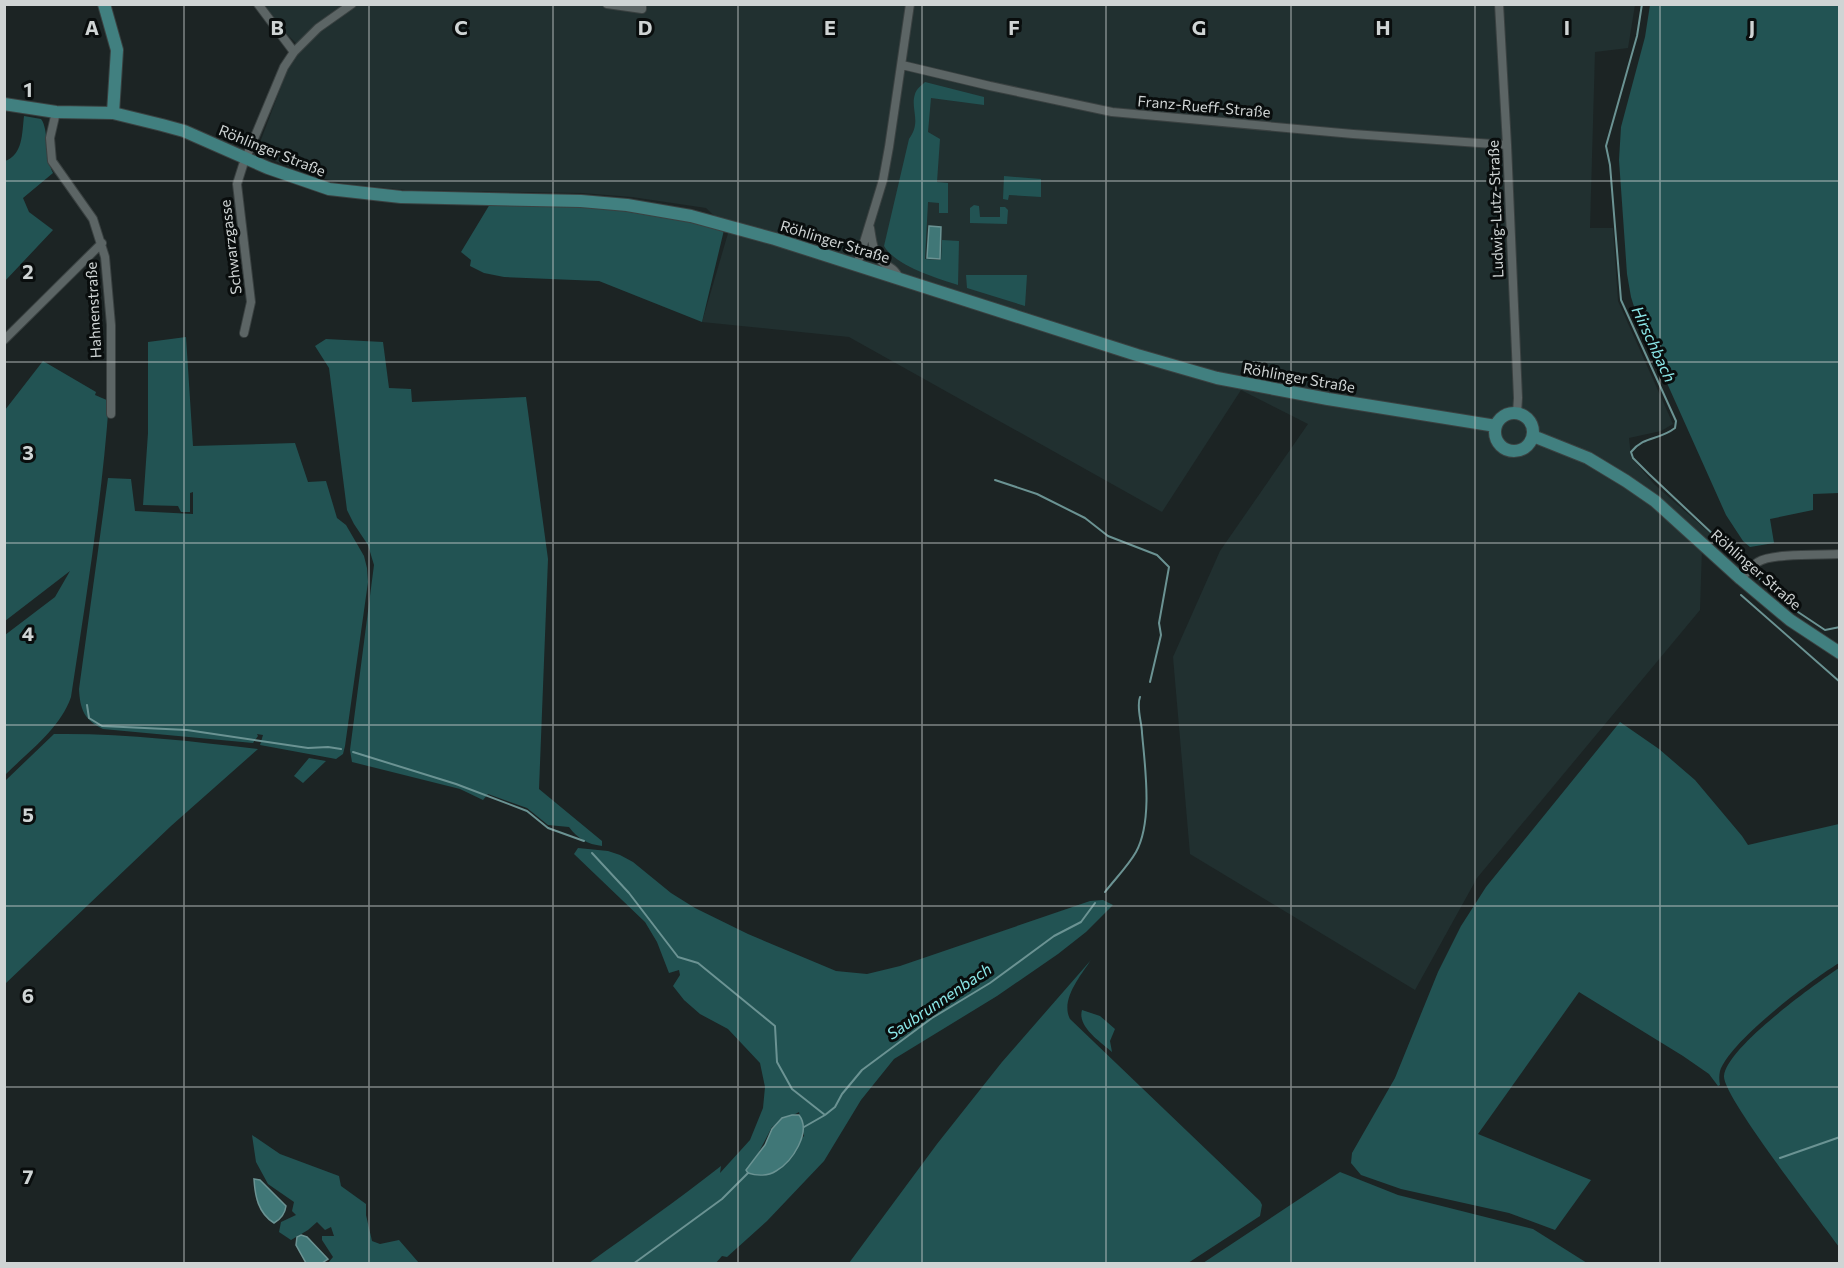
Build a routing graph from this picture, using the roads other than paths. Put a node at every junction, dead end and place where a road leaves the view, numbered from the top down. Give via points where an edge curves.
1 (258, 4) edge
2 (352, 4) edge
3 (607, 4) edge
4 (642, 4) edge
5 (910, 4) edge
6 (1499, 4) edge
7 (108, 6) edge
8 (294, 52) junction
9 (902, 65) junction
10 (4, 104) edge
11 (56, 112) junction
12 (113, 114) junction
13 (1508, 145) junction
14 (246, 158) junction
15 (870, 227) junction
16 (102, 243) junction
17 (857, 265) junction
18 (899, 278) junction
19 (244, 333) dead end
20 (4, 340) edge
21 (1517, 413) junction
22 (111, 414) dead end
23 (1496, 426) junction
24 (1533, 436) junction
25 (1839, 554) edge
26 (1741, 579) junction
27 (1839, 653) edge

1 - 8 street
2 - 8 street, Schwarzgasse via 318,28
3 - 4 street via 642,9
5 - 9 street
6 - 13 street, Ludwig-Lutz-Straße
7 - 12 street via 117,50
8 - 14 street, Schwarzgasse
9 - 13 street, Franz-Rueff-Straße via 1112,112
9 - 15 street via 890,147
10 - 11 street, Röhlinger Straße
11 - 12 street, Röhlinger Straße
11 - 16 street, Hahnenstraße via 50,138 52,161 93,219
12 - 14 street, Röhlinger Straße via 184,131
13 - 21 street, Ludwig-Lutz-Straße
14 - 17 street, Röhlinger Straße via 315,185 365,194 581,201 658,209 737,227
14 - 19 street, Schwarzgasse via 237,184 251,302
15 - 17 street
15 - 18 street via 874,251 896,270
16 - 20 street
16 - 22 street, Hahnenstraße via 111,325
17 - 18 street, Röhlinger Straße
18 - 23 street, Röhlinger Straße via 1217,378
21 - 23 street via 1504,416
21 - 24 street via 1528,419
23 - 24 street via 1498,442 1506,450 1523,449
24 - 26 street, Röhlinger Straße via 1588,458 1626,481 1655,501
25 - 26 street via 1760,560
26 - 27 street, Röhlinger Straße via 1790,620

